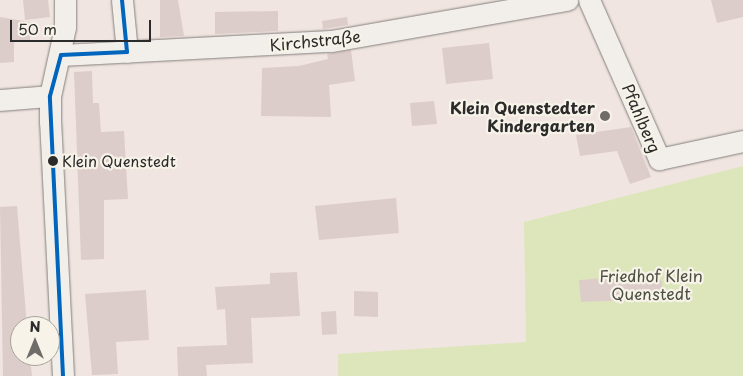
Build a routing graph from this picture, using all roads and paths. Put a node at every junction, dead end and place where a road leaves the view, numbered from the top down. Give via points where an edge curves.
1 (65, 0) edge
2 (122, 0) edge
3 (567, 0) edge
4 (589, 0) edge
5 (127, 52) junction
6 (61, 55) junction
7 (50, 96) junction
8 (0, 100) edge
9 (743, 141) edge
10 (63, 376) edge

1 - 6 street
2 - 5 street
3 - 5 street, Kirchstraße via 331,41
4 - 9 street, Pfahlberg via 658,159
5 - 6 street, Kirchstraße
6 - 7 street
7 - 8 street
7 - 10 street

